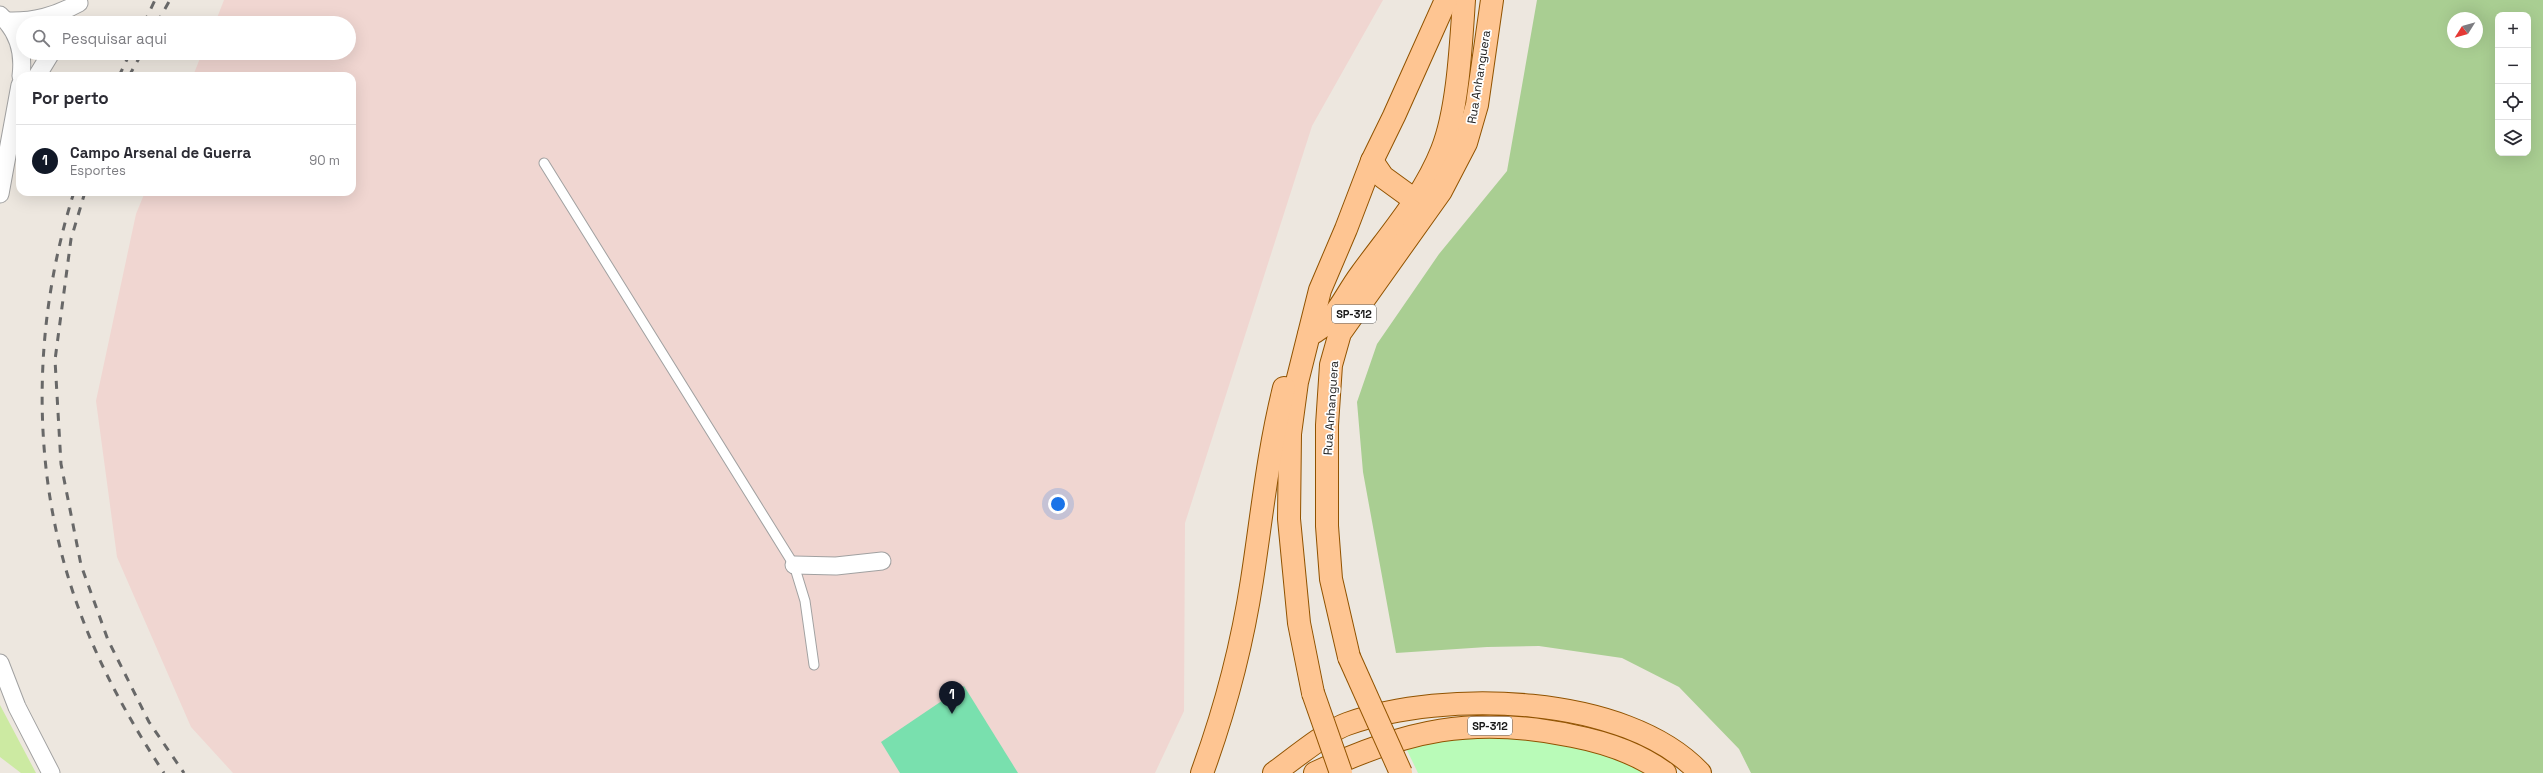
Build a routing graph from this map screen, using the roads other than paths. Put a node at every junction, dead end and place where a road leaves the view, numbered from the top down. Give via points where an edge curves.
1 (1446, 0) edge
2 (1464, 0) edge
3 (1492, 0) edge
4 (80, 2) edge
5 (51, 16) edge
6 (72, 16) edge
7 (3, 18) edge
8 (16, 19) edge
9 (16, 37) edge
10 (21, 60) edge
11 (47, 60) edge
12 (21, 72) edge
13 (39, 72) edge
14 (16, 115) edge
15 (1372, 161) junction
16 (544, 164) dead end
17 (1441, 191) junction
18 (0, 194) edge
19 (1416, 201) junction
20 (1320, 290) junction
21 (1309, 335) junction
22 (882, 561) dead end
23 (794, 564) junction
24 (0, 663) edge
25 (814, 665) dead end
26 (51, 773) edge
27 (1202, 773) edge
28 (1274, 773) edge
29 (1315, 773) edge
30 (1341, 773) edge
31 (1401, 773) edge
32 (1665, 773) edge
33 (1700, 773) edge

1 - 15 main road, SP-312
2 - 19 main road via 1450,126 1434,169
3 - 17 main road, Rua Anhanguera / SP-312 via 1472,126 1455,168
4 - 5 street
4 - 6 street
7 - 8 street
7 - 9 street
10 - 12 street
11 - 13 street
14 - 18 street
15 - 19 main road via 1383,177
15 - 20 main road, SP-312
16 - 23 lane
17 - 19 main road
17 - 31 main road, Rua Anhanguera / SP-312, bridge via 1340,333 1331,365 1327,425 1331,579 1349,657
19 - 21 main road via 1354,284 1331,321
20 - 21 main road
20 - 27 main road, SP-312 via 1283,393 1271,444 1241,642 1224,712
21 - 30 main road, bridge via 1297,382 1290,434 1289,519 1299,623 1313,693
22 - 23 street via 836,566
23 - 25 lane via 805,601
24 - 26 street via 19,712
28 - 33 main road via 1345,724 1388,712 1416,708 1508,703 1562,709 1644,733 1677,752
29 - 32 main road, SP-312 via 1356,754 1424,732 1498,726 1536,728 1599,742 1653,764

